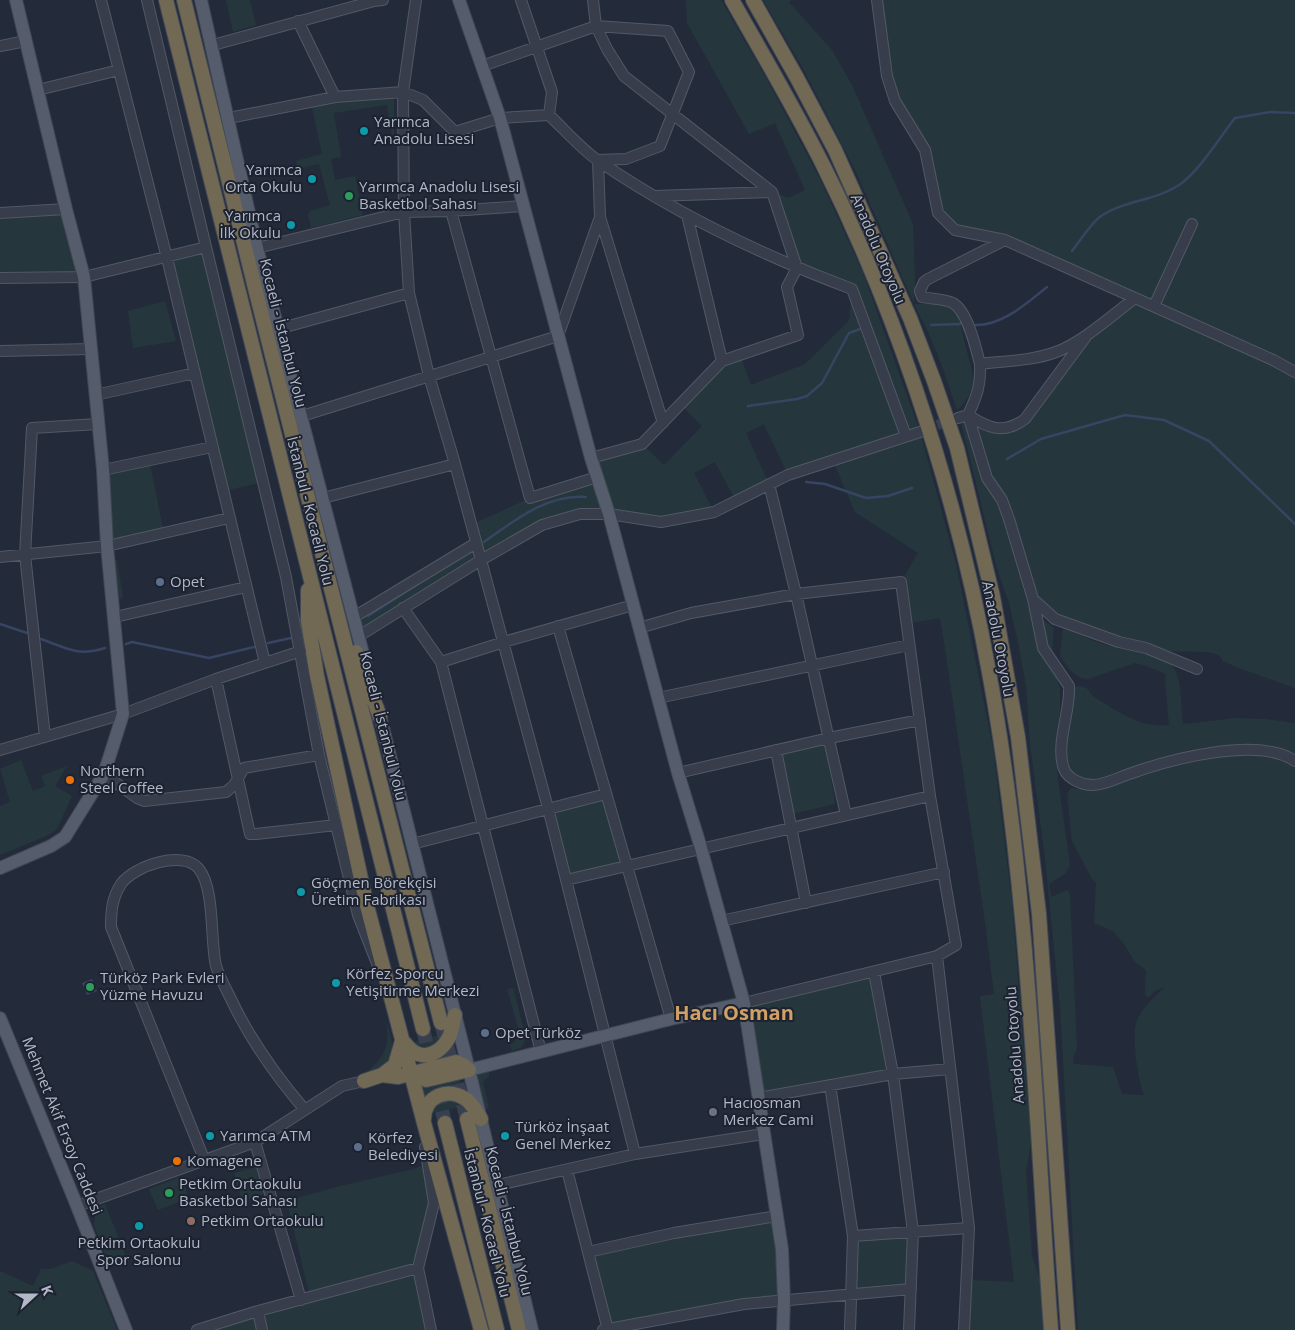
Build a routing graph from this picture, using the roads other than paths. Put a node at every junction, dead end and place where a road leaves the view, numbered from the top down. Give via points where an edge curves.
1 (16, 0) edge
2 (101, 0) edge
3 (147, 0) edge
4 (157, 0) edge
5 (166, 0) edge
6 (184, 0) edge
7 (202, 0) edge
8 (374, 0) edge
9 (383, 0) edge
10 (416, 0) edge
11 (459, 0) edge
12 (521, 0) edge
13 (593, 0) edge
14 (732, 0) edge
15 (753, 0) edge
16 (877, 0) edge
17 (298, 20) junction
18 (596, 26) junction
19 (26, 41) junction
20 (213, 45) junction
21 (0, 46) edge
22 (537, 46) junction
23 (181, 59) junction
24 (482, 66) junction
25 (119, 70) junction
26 (38, 90) junction
27 (403, 92) junction
28 (335, 97) junction
29 (672, 113) junction
30 (549, 115) junction
31 (229, 118) junction
32 (500, 118) junction
33 (598, 160) junction
34 (772, 192) junction
35 (655, 196) junction
36 (523, 206) junction
37 (66, 209) junction
38 (452, 211) junction
39 (404, 212) junction
40 (0, 214) edge
41 (687, 216) junction
42 (600, 217) junction
43 (1192, 224) dead end
44 (1005, 240) junction
45 (206, 247) junction
46 (257, 248) junction
47 (167, 258) junction
48 (796, 268) junction
49 (84, 276) junction
50 (0, 278) edge
51 (409, 293) junction
52 (1134, 298) junction
53 (1154, 306) junction
54 (278, 329) junction
55 (1089, 332) junction
56 (558, 336) junction
57 (0, 350) edge
58 (90, 350) junction
59 (490, 356) junction
60 (722, 360) junction
61 (980, 364) junction
62 (1295, 372) edge
63 (195, 373) junction
64 (429, 376) junction
65 (95, 395) junction
66 (302, 416) junction
67 (963, 416) junction
68 (663, 423) junction
69 (98, 424) junction
70 (920, 432) tunnel mouth
71 (906, 436) junction
72 (212, 447) junction
73 (591, 458) junction
74 (455, 464) junction
75 (103, 470) junction
76 (597, 477) junction
77 (769, 484) junction
78 (323, 498) junction
79 (609, 514) junction
80 (229, 518) junction
81 (476, 543) junction
82 (107, 546) junction
83 (26, 555) junction
84 (0, 557) edge
85 (481, 560) junction
86 (308, 569) junction
87 (331, 586) junction
88 (246, 588) junction
89 (796, 594) junction
90 (1033, 599) junction
91 (633, 606) junction
92 (403, 608) junction
93 (114, 617) junction
94 (354, 618) junction
95 (558, 626) junction
96 (639, 628) junction
97 (359, 636) junction
98 (504, 642) junction
99 (909, 645) junction
100 (301, 651) junction
101 (440, 662) junction
102 (265, 663) junction
103 (812, 666) junction
104 (1197, 669) dead end
105 (216, 679) junction
106 (658, 698) junction
107 (123, 714) junction
108 (380, 717) junction
109 (920, 720) junction
110 (46, 738) junction
111 (828, 738) junction
112 (0, 750) edge
113 (776, 750) junction
114 (319, 755) junction
115 (1295, 761) edge
116 (678, 773) junction
117 (104, 774) junction
118 (238, 777) junction
119 (606, 794) junction
120 (930, 796) junction
121 (548, 808) junction
122 (846, 816) junction
123 (336, 825) junction
124 (483, 826) junction
125 (792, 827) junction
126 (412, 844) junction
127 (701, 848) junction
128 (627, 866) junction
129 (0, 868) edge
130 (944, 872) junction
131 (566, 880) junction
132 (806, 903) junction
133 (721, 921) junction
134 (937, 956) junction
135 (874, 972) junction
136 (744, 1003) junction
137 (394, 1006) junction
138 (455, 1016) junction
139 (0, 1018) edge
140 (671, 1019) junction
141 (441, 1023) tunnel mouth
142 (423, 1030) tunnel mouth
143 (606, 1036) junction
144 (402, 1040) junction
145 (541, 1052) junction
146 (950, 1069) junction
147 (469, 1070) junction
148 (893, 1074) junction
149 (382, 1075) junction
150 (364, 1081) junction
151 (409, 1082) junction
152 (830, 1085) junction
153 (758, 1098) junction
154 (305, 1110) junction
155 (474, 1119) junction
156 (424, 1123) junction
157 (445, 1123) tunnel mouth
158 (764, 1134) junction
159 (255, 1142) junction
160 (635, 1154) junction
161 (204, 1160) junction
162 (567, 1170) junction
163 (498, 1185) junction
164 (77, 1206) junction
165 (777, 1216) junction
166 (969, 1228) junction
167 (913, 1232) junction
168 (853, 1236) junction
169 (588, 1252) junction
170 (418, 1268) junction
171 (912, 1289) junction
172 (852, 1293) junction
173 (301, 1300) junction
174 (784, 1300) junction
175 (258, 1311) junction
176 (126, 1330) edge
177 (197, 1330) edge
178 (262, 1330) edge
179 (431, 1330) edge
180 (481, 1330) edge
181 (497, 1330) edge
182 (519, 1330) edge
183 (532, 1330) edge
184 (606, 1330) edge
185 (783, 1330) edge
186 (850, 1330) edge
187 (910, 1330) edge
188 (964, 1330) edge
189 (1051, 1330) edge
190 (1068, 1330) edge

1 - 19 main road
2 - 25 street
3 - 45 street
4 - 23 highway
5 - 23 highway, İstanbul - Kocaeli Yolu
6 - 87 highway, Kocaeli - İstanbul Yolu
7 - 20 main road
8 - 9 street
8 - 17 street
10 - 27 street
11 - 24 main road
12 - 22 street
13 - 18 street
14 - 189 highway, Anadolu Otoyolu via 818,156 854,232 916,388 958,532 989,673 1012,827 1030,1020
15 - 190 highway, Anadolu Otoyolu via 836,150 910,318 957,448 993,597 1018,737 1039,914
16 - 44 street via 887,76 895,101 925,150 938,212 954,230
17 - 20 street
17 - 28 street
18 - 22 street
18 - 29 street via 624,76
18 - 29 street via 668,30 689,72
19 - 21 street
19 - 26 main road
20 - 31 main road
22 - 24 street
22 - 30 street via 552,92
23 - 86 highway, İstanbul - Kocaeli Yolu
24 - 32 main road
25 - 26 street
25 - 47 street
26 - 37 main road
27 - 28 street
27 - 32 street via 423,100 455,132
27 - 39 street
28 - 31 street
29 - 33 street via 660,146 626,158
29 - 34 street
30 - 32 street
30 - 33 street
31 - 46 main road
32 - 36 main road
33 - 35 street
33 - 42 street
34 - 35 street
34 - 48 street
35 - 41 street
36 - 38 street
36 - 56 main road
37 - 40 street
37 - 49 main road
38 - 39 street
38 - 59 street
39 - 46 street
39 - 51 street
41 - 48 street
41 - 60 street
42 - 56 street
42 - 68 street
43 - 53 street
44 - 52 street
44 - 61 street via 928,279 920,291 922,297 950,302 957,307 970,329
45 - 47 street
45 - 100 street
46 - 54 main road
47 - 49 street
47 - 63 street
48 - 60 street via 787,287 798,335
48 - 71 street via 852,288
49 - 50 street
49 - 58 main road
51 - 54 street
51 - 64 street
52 - 53 street
52 - 55 street
53 - 62 street
54 - 66 main road
55 - 61 street via 1048,355
55 - 67 street via 1018,424 997,428
56 - 59 street
56 - 73 main road
57 - 58 street
58 - 65 main road
59 - 64 street
59 - 76 street via 530,498
60 - 68 street
61 - 67 street via 977,396
63 - 65 street
63 - 72 street
64 - 66 street
64 - 74 street
65 - 69 main road
66 - 78 main road
67 - 90 street via 987,478 1002,500
68 - 73 street via 642,444
69 - 75 main road
69 - 83 street via 32,428
70 - 71 street
71 - 77 street
72 - 75 street
72 - 80 street
73 - 76 main road
74 - 78 street
74 - 81 street
75 - 82 main road
76 - 79 main road
77 - 79 street via 714,512 661,522
77 - 89 street
78 - 94 main road
79 - 85 street via 580,514 542,525
79 - 91 main road
80 - 82 street
80 - 88 street
81 - 85 street
81 - 94 street
82 - 83 street
82 - 93 main road
83 - 84 street
83 - 110 street
85 - 92 street
85 - 98 street
86 - 137 highway via 308,621 317,676 366,902
86 - 142 highway, İstanbul - Kocaeli Yolu
87 - 108 highway
87 - 141 highway, Kocaeli - İstanbul Yolu
88 - 93 street
88 - 102 street
89 - 96 street via 691,613
89 - 99 street via 901,582
89 - 103 street
90 - 104 street via 1055,619 1146,648
90 - 115 street via 1043,648 1069,686 1062,761 1072,778 1086,785 1099,784 1177,759 1226,751 1272,752
91 - 95 street
91 - 96 main road
92 - 97 street
92 - 101 street
93 - 107 main road
94 - 97 main road
95 - 98 street
95 - 119 street
96 - 106 main road
97 - 108 main road
98 - 101 street
98 - 121 street
99 - 103 street
99 - 109 street
100 - 102 street
100 - 114 street
101 - 124 street
102 - 105 street
103 - 106 street
103 - 111 street
105 - 107 street
105 - 118 street
106 - 116 main road
107 - 110 street
107 - 117 main road
108 - 126 main road
109 - 111 street
109 - 120 street
110 - 112 street
111 - 113 street
111 - 122 street
113 - 116 street
113 - 125 street
114 - 118 street via 244,768
114 - 123 street
116 - 127 main road
117 - 118 street via 144,801 226,792
117 - 129 main road via 65,837
118 - 123 street via 250,834
119 - 121 street
119 - 128 street
120 - 122 street
120 - 130 street
121 - 124 street
121 - 131 street
122 - 125 street
123 - 137 street via 358,916
124 - 126 street
124 - 145 street
125 - 127 street
125 - 132 street
126 - 138 main road
127 - 128 street
127 - 133 main road
128 - 131 street
128 - 140 street
130 - 132 street
130 - 134 street via 956,945
131 - 143 street
132 - 133 street
133 - 136 main road
134 - 135 street
134 - 146 street
135 - 136 street
135 - 148 street
136 - 140 main road
136 - 153 main road
137 - 144 highway
138 - 144 highway via 450,1036 434,1053 418,1054
138 - 147 main road
139 - 164 main road, Mehmet Akif Ersoy Caddesi
140 - 143 main road
143 - 145 main road
143 - 160 street
144 - 149 highway via 395,1065
144 - 151 highway
145 - 147 main road
146 - 148 street
146 - 166 street
147 - 151 highway via 456,1062
147 - 155 main road
148 - 152 street
148 - 167 street
149 - 150 highway
149 - 151 highway
150 - 151 highway
150 - 154 street via 342,1086
151 - 156 highway via 411,1098
152 - 153 street
152 - 168 street
153 - 158 main road
154 - 159 street
154 - 161 street via 251,1038 222,982 214,955 208,890 198,867 174,860 134,872 114,895 111,927
155 - 156 highway via 467,1100 451,1093 434,1097 425,1108
155 - 163 main road
155 - 182 highway, Kocaeli - İstanbul Yolu
156 - 170 street via 434,1203
156 - 180 highway
157 - 181 highway, İstanbul - Kocaeli Yolu
158 - 160 street
158 - 165 main road
159 - 161 street
159 - 173 street
160 - 162 street
161 - 164 street
162 - 163 street
162 - 169 street
163 - 183 main road
164 - 176 main road, Mehmet Akif Ersoy Caddesi
165 - 169 street via 674,1233
165 - 174 main road
166 - 167 street
166 - 188 street
167 - 168 street
167 - 171 street
168 - 172 street
169 - 184 street
170 - 173 street
170 - 179 street
171 - 172 street
171 - 187 street
172 - 174 street
172 - 186 street
173 - 175 street
174 - 184 street via 744,1304
174 - 185 main road
175 - 177 street
175 - 178 street

